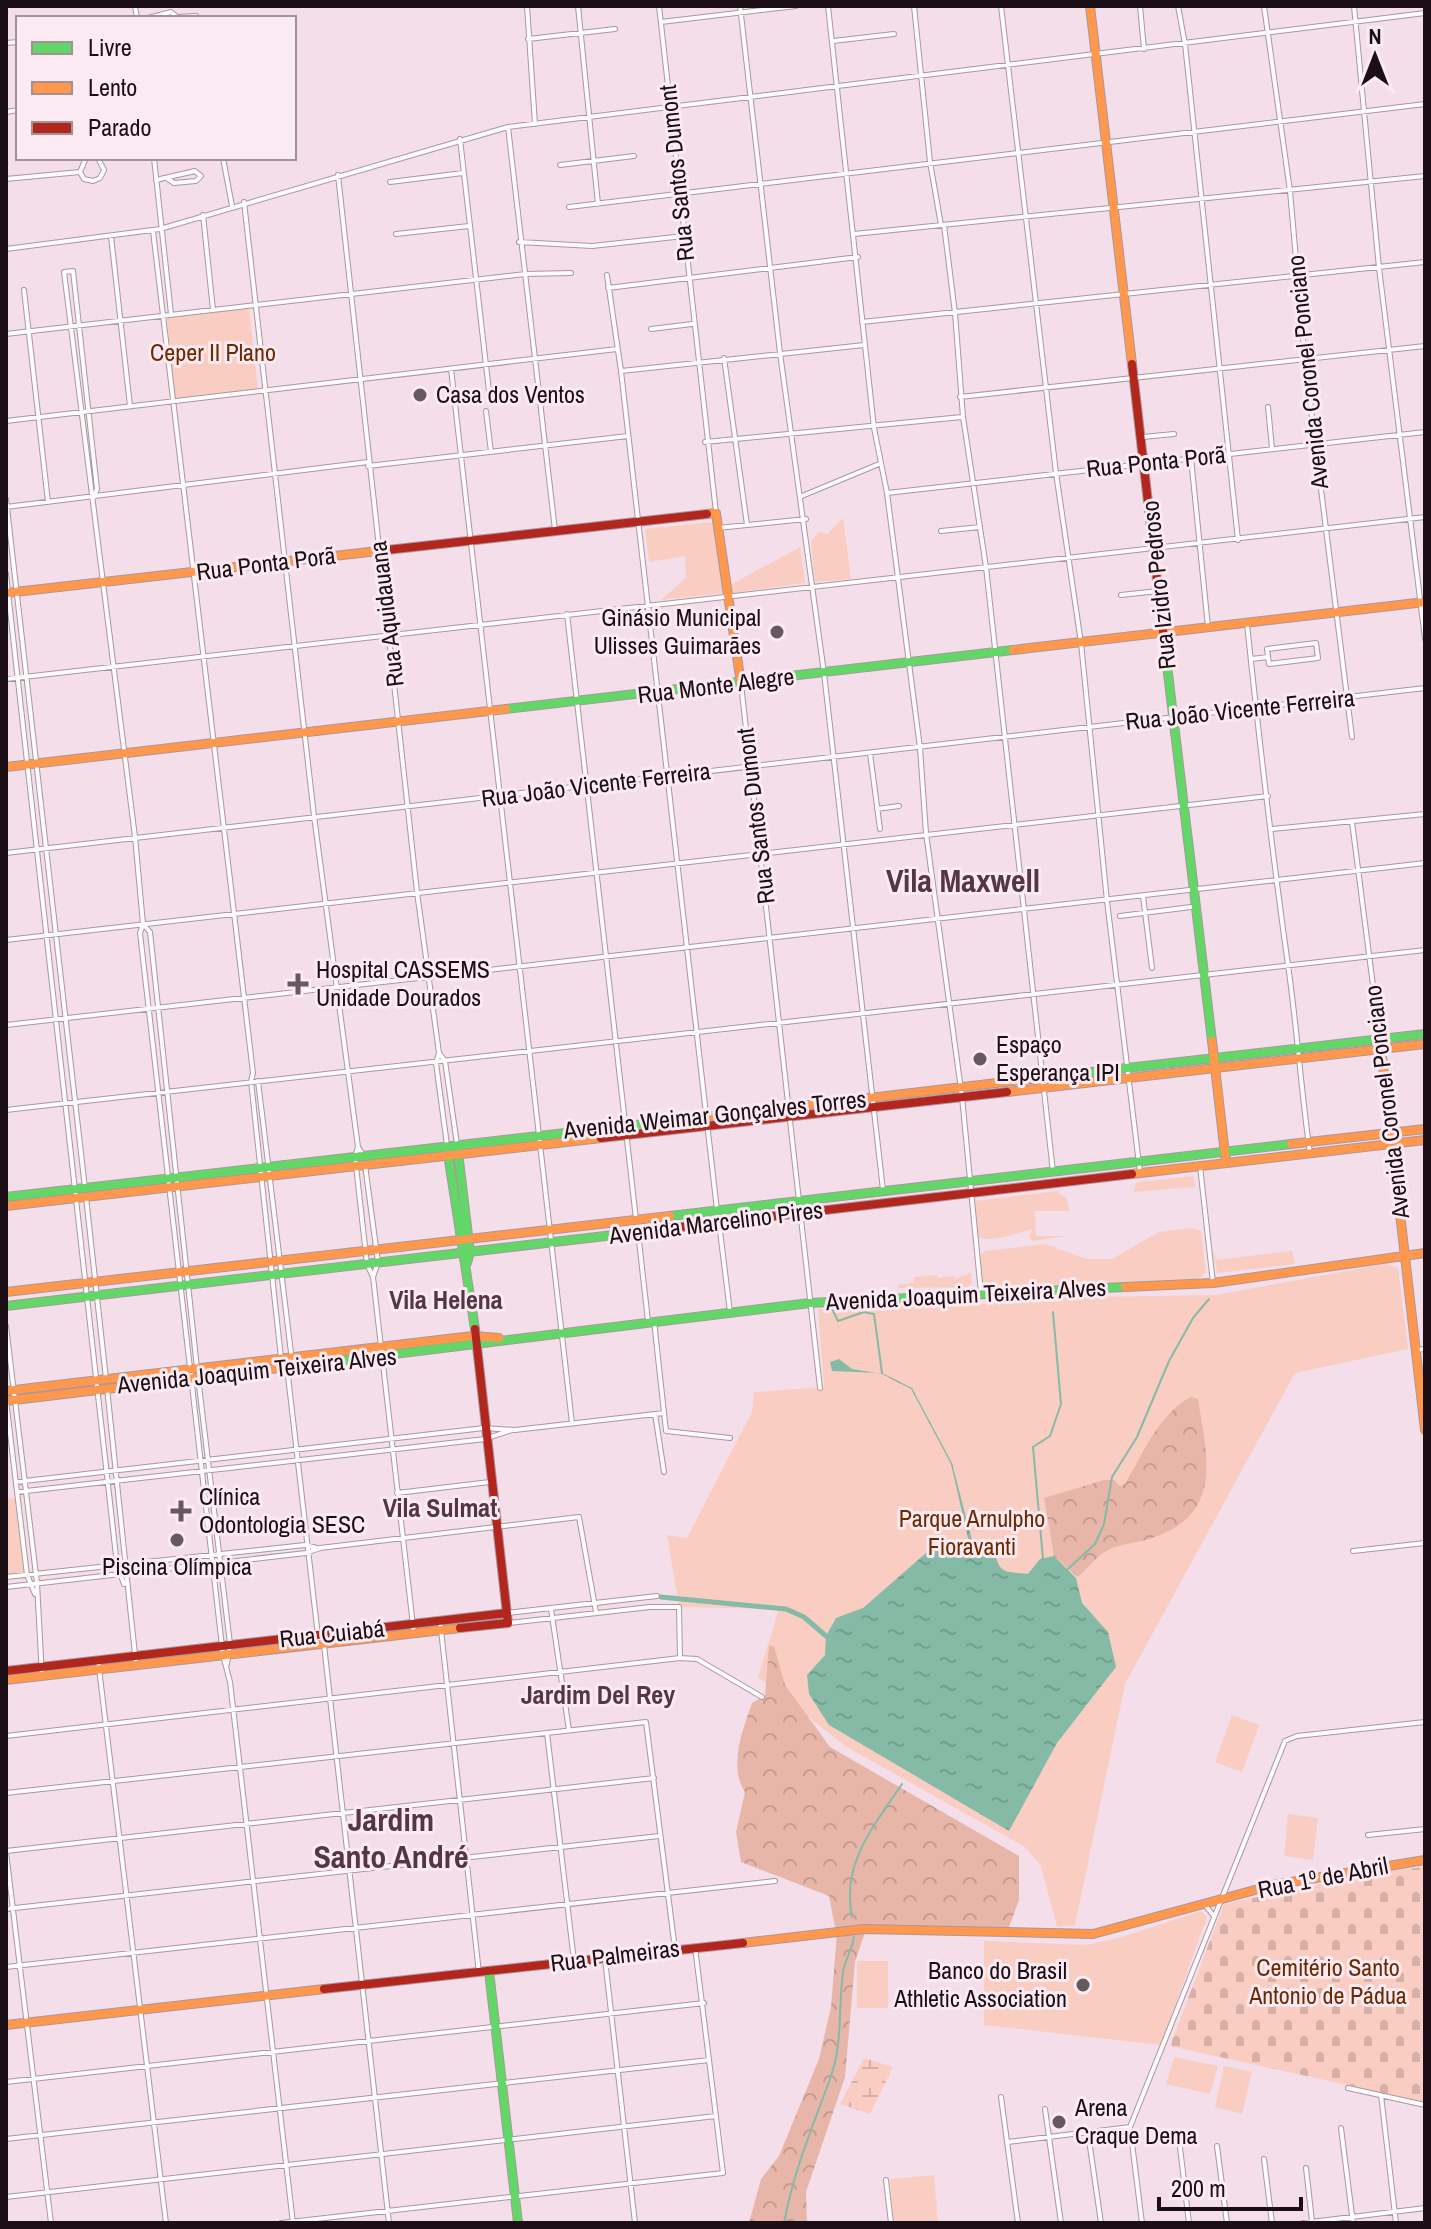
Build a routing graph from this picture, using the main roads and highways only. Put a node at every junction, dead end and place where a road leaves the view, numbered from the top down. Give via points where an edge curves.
1 (1090, 6) edge
2 (716, 513) joint
3 (11, 593) edge
4 (1423, 603) edge
5 (1165, 635) junction
6 (741, 684) junction
7 (6, 767) edge
8 (1425, 1034) edge
9 (1380, 1040) junction
10 (1425, 1044) edge
11 (1380, 1051) junction
12 (1298, 1053) junction
13 (1215, 1064) junction
14 (961, 1093) junction
15 (1425, 1129) edge
16 (626, 1131) junction
17 (1391, 1134) junction
18 (1425, 1140) edge
19 (1392, 1145) junction
20 (458, 1149) junction
21 (447, 1150) junction
22 (1224, 1152) junction
23 (1226, 1163) junction
24 (1053, 1172) junction
25 (1054, 1184) junction
26 (75, 1194) junction
27 (6, 1197) edge
28 (458, 1197) junction
29 (6, 1206) edge
30 (717, 1211) junction
31 (637, 1220) junction
32 (719, 1223) junction
33 (638, 1232) junction
34 (464, 1240) junction
35 (466, 1252) junction
36 (1425, 1253) edge
37 (1404, 1255) junction
38 (6, 1292) edge
39 (6, 1306) edge
40 (473, 1341) junction
41 (1420, 1349) edge
42 (292, 1361) junction
43 (13, 1393) edge
44 (6, 1400) edge
45 (1425, 1430) edge
46 (507, 1613) junction
47 (508, 1623) joint
48 (440, 1626) junction
49 (413, 1630) junction
50 (136, 1660) junction
51 (6, 1671) edge
52 (42, 1671) junction
53 (6, 1680) edge
54 (1425, 1860) edge
55 (1222, 1898) joint
56 (489, 1971) junction
57 (6, 2025) edge
58 (518, 2223) edge

1 - 5 main road, Rua Izidro Pedroso
2 - 3 main road, Rua Ponta Porã
2 - 6 main road, Rua Santos Dumont
4 - 5 main road, Rua Monte Alegre
5 - 6 main road, Rua Monte Alegre
5 - 13 main road, Rua Izidro Pedroso
6 - 7 main road, Rua Monte Alegre
8 - 9 main road, Avenida Weimar Gonçalves Torres
9 - 11 main road, Avenida Coronel Ponciano
9 - 12 main road, Avenida Weimar Gonçalves Torres
10 - 11 main road, Avenida Weimar Gonçalves Torres
11 - 12 main road, Avenida Weimar Gonçalves Torres
11 - 17 main road, Avenida Coronel Ponciano
12 - 13 main road, Avenida Weimar Gonçalves Torres
13 - 14 main road, Avenida Weimar Gonçalves Torres
13 - 22 main road, Rua Izidro Pedroso
14 - 16 main road, Avenida Weimar Gonçalves Torres via 790,1106
14 - 16 main road, Avenida Weimar Gonçalves Torres via 874,1109
15 - 17 main road, Avenida Marcelino Pires
16 - 20 main road, Avenida Weimar Gonçalves Torres
17 - 19 main road, Avenida Coronel Ponciano
17 - 22 main road, Avenida Marcelino Pires
18 - 19 main road, Avenida Marcelino Pires
19 - 23 main road, Avenida Marcelino Pires
19 - 37 main road, Avenida Coronel Ponciano
20 - 21 main road, Avenida Weimar Gonçalves Torres
20 - 28 main road, Rua Aquidauana
21 - 26 main road, Avenida Weimar Gonçalves Torres
21 - 28 main road, Rua Aquidauana
22 - 23 main road, Rua Izidro Pedroso
22 - 24 main road, Avenida Marcelino Pires
23 - 25 main road, Avenida Marcelino Pires
24 - 25 main road
24 - 30 main road, Avenida Marcelino Pires
25 - 32 main road, Avenida Marcelino Pires
26 - 27 main road, Avenida Weimar Gonçalves Torres
26 - 29 main road, Avenida Weimar Gonçalves Torres
28 - 34 main road, Rua Aquidauana
30 - 31 main road, Avenida Marcelino Pires
30 - 32 main road
31 - 33 main road
31 - 34 main road, Avenida Marcelino Pires
32 - 33 main road, Avenida Marcelino Pires
33 - 35 main road, Avenida Marcelino Pires
34 - 35 main road, Rua Aquidauana
34 - 38 main road, Avenida Marcelino Pires
35 - 39 main road, Avenida Marcelino Pires
35 - 40 main road, Rua Aquidauana
36 - 37 main road, Avenida Joaquim Teixeira Alves
37 - 40 main road, Avenida Joaquim Teixeira Alves via 1213,1283 810,1303
37 - 41 main road, Avenida Coronel Ponciano
40 - 42 main road, Avenida Joaquim Teixeira Alves
40 - 42 main road, Avenida Joaquim Teixeira Alves via 382,1358
40 - 46 main road, Rua Aquidauana
41 - 45 main road, Avenida Coronel Ponciano
42 - 43 main road, Avenida Joaquim Teixeira Alves
43 - 44 main road, Avenida Joaquim Teixeira Alves
46 - 47 main road, Rua Aquidauana
46 - 48 main road, Rua Cuiabá
47 - 48 main road, Rua Cuiabá
48 - 49 main road, Rua Cuiabá
49 - 50 main road, Rua Cuiabá via 226,1645
49 - 50 main road, Rua Cuiabá via 227,1658
50 - 52 main road, Rua Cuiabá
51 - 52 main road, Rua Cuiabá
52 - 53 main road, Rua Cuiabá
54 - 55 main road, Rua 1º de Abril
55 - 56 main road, Rua Palmeiras via 1093,1934 864,1929
56 - 57 main road, Rua Palmeiras
56 - 58 main road

